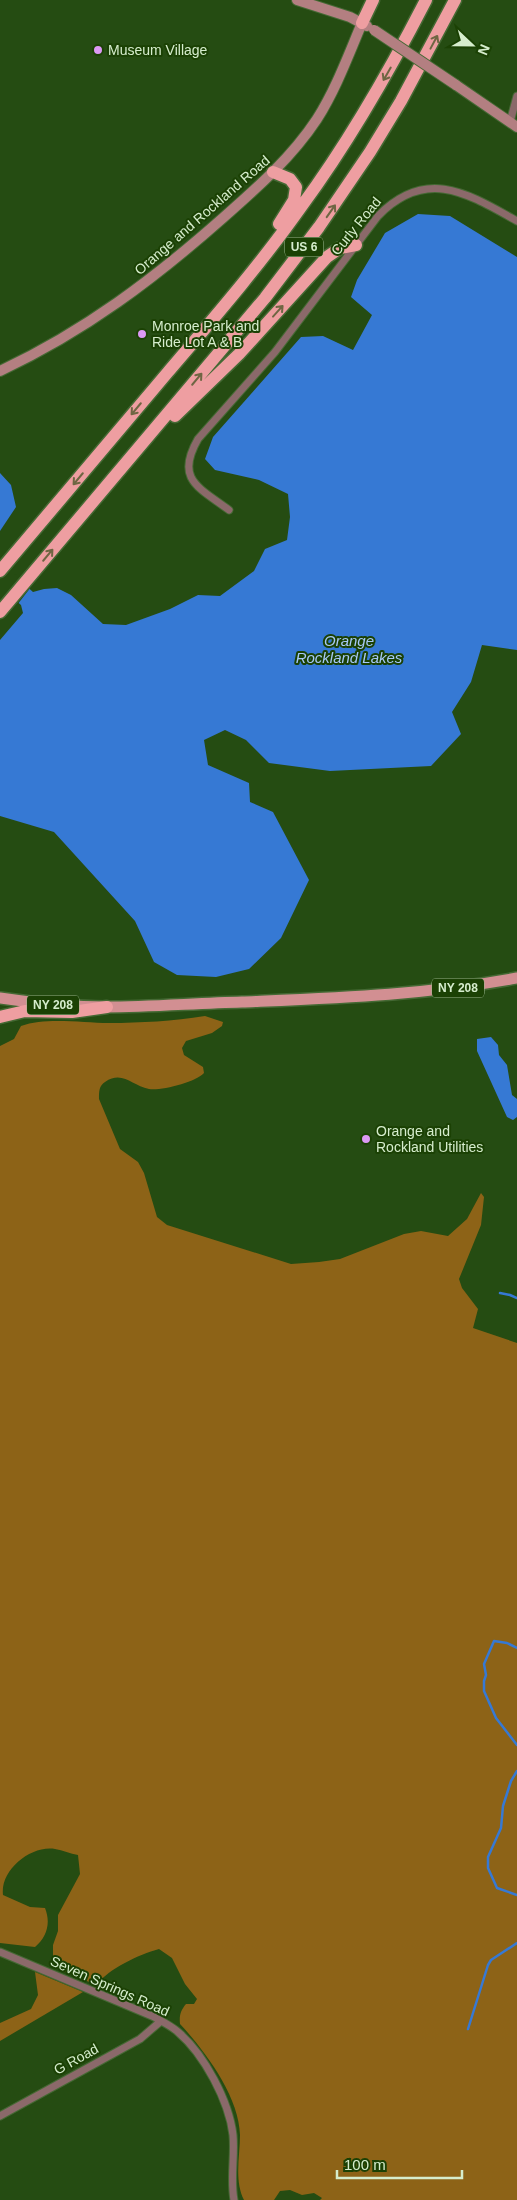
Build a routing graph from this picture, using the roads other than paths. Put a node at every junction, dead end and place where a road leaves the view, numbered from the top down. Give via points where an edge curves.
1 (297, 0) edge
2 (373, 0) edge
3 (426, 0) edge
4 (455, 0) edge
5 (362, 23) junction
6 (517, 96) edge
7 (513, 124) edge
8 (273, 172) junction
9 (517, 221) edge
10 (356, 244) junction
11 (202, 332) junction
12 (0, 371) edge
13 (120, 470) junction
14 (229, 510) dead end
15 (4, 566) edge
16 (3, 609) edge
17 (517, 978) edge
18 (0, 998) edge
19 (107, 1007) junction
20 (0, 1018) edge
21 (0, 1952) edge
22 (161, 2021) junction
23 (0, 2116) edge
24 (234, 2200) edge

1 - 5 street
2 - 5 highway
3 -> 11 highway, US 6 via 383,80 319,181 266,255
13 -> 4 highway, US 6 via 265,298 319,227 401,101
5 - 7 street, bridge
5 - 8 street, Orange and Rockland Road via 324,106 301,140
6 - 7 street
8 - 11 highway via 293,181 296,187 294,200
8 - 12 street, Orange and Rockland Road via 191,246 126,298 75,331
9 - 10 street, Curly Road via 468,196 436,188 421,189 390,203
13 -> 10 highway via 229,364 327,256
10 - 14 street, Curly Road via 276,352 190,452 188,465 196,486
11 -> 15 highway, US 6
16 -> 13 highway, US 6
17 - 19 main road, NY 208 via 400,995
18 - 19 main road, NY 208
19 - 20 highway via 72,1012 24,1011
21 - 22 street, Seven Springs Road
22 - 23 street, G Road via 140,2039
22 - 24 street, Seven Springs Road via 178,2032 201,2059 226,2109 233,2135

